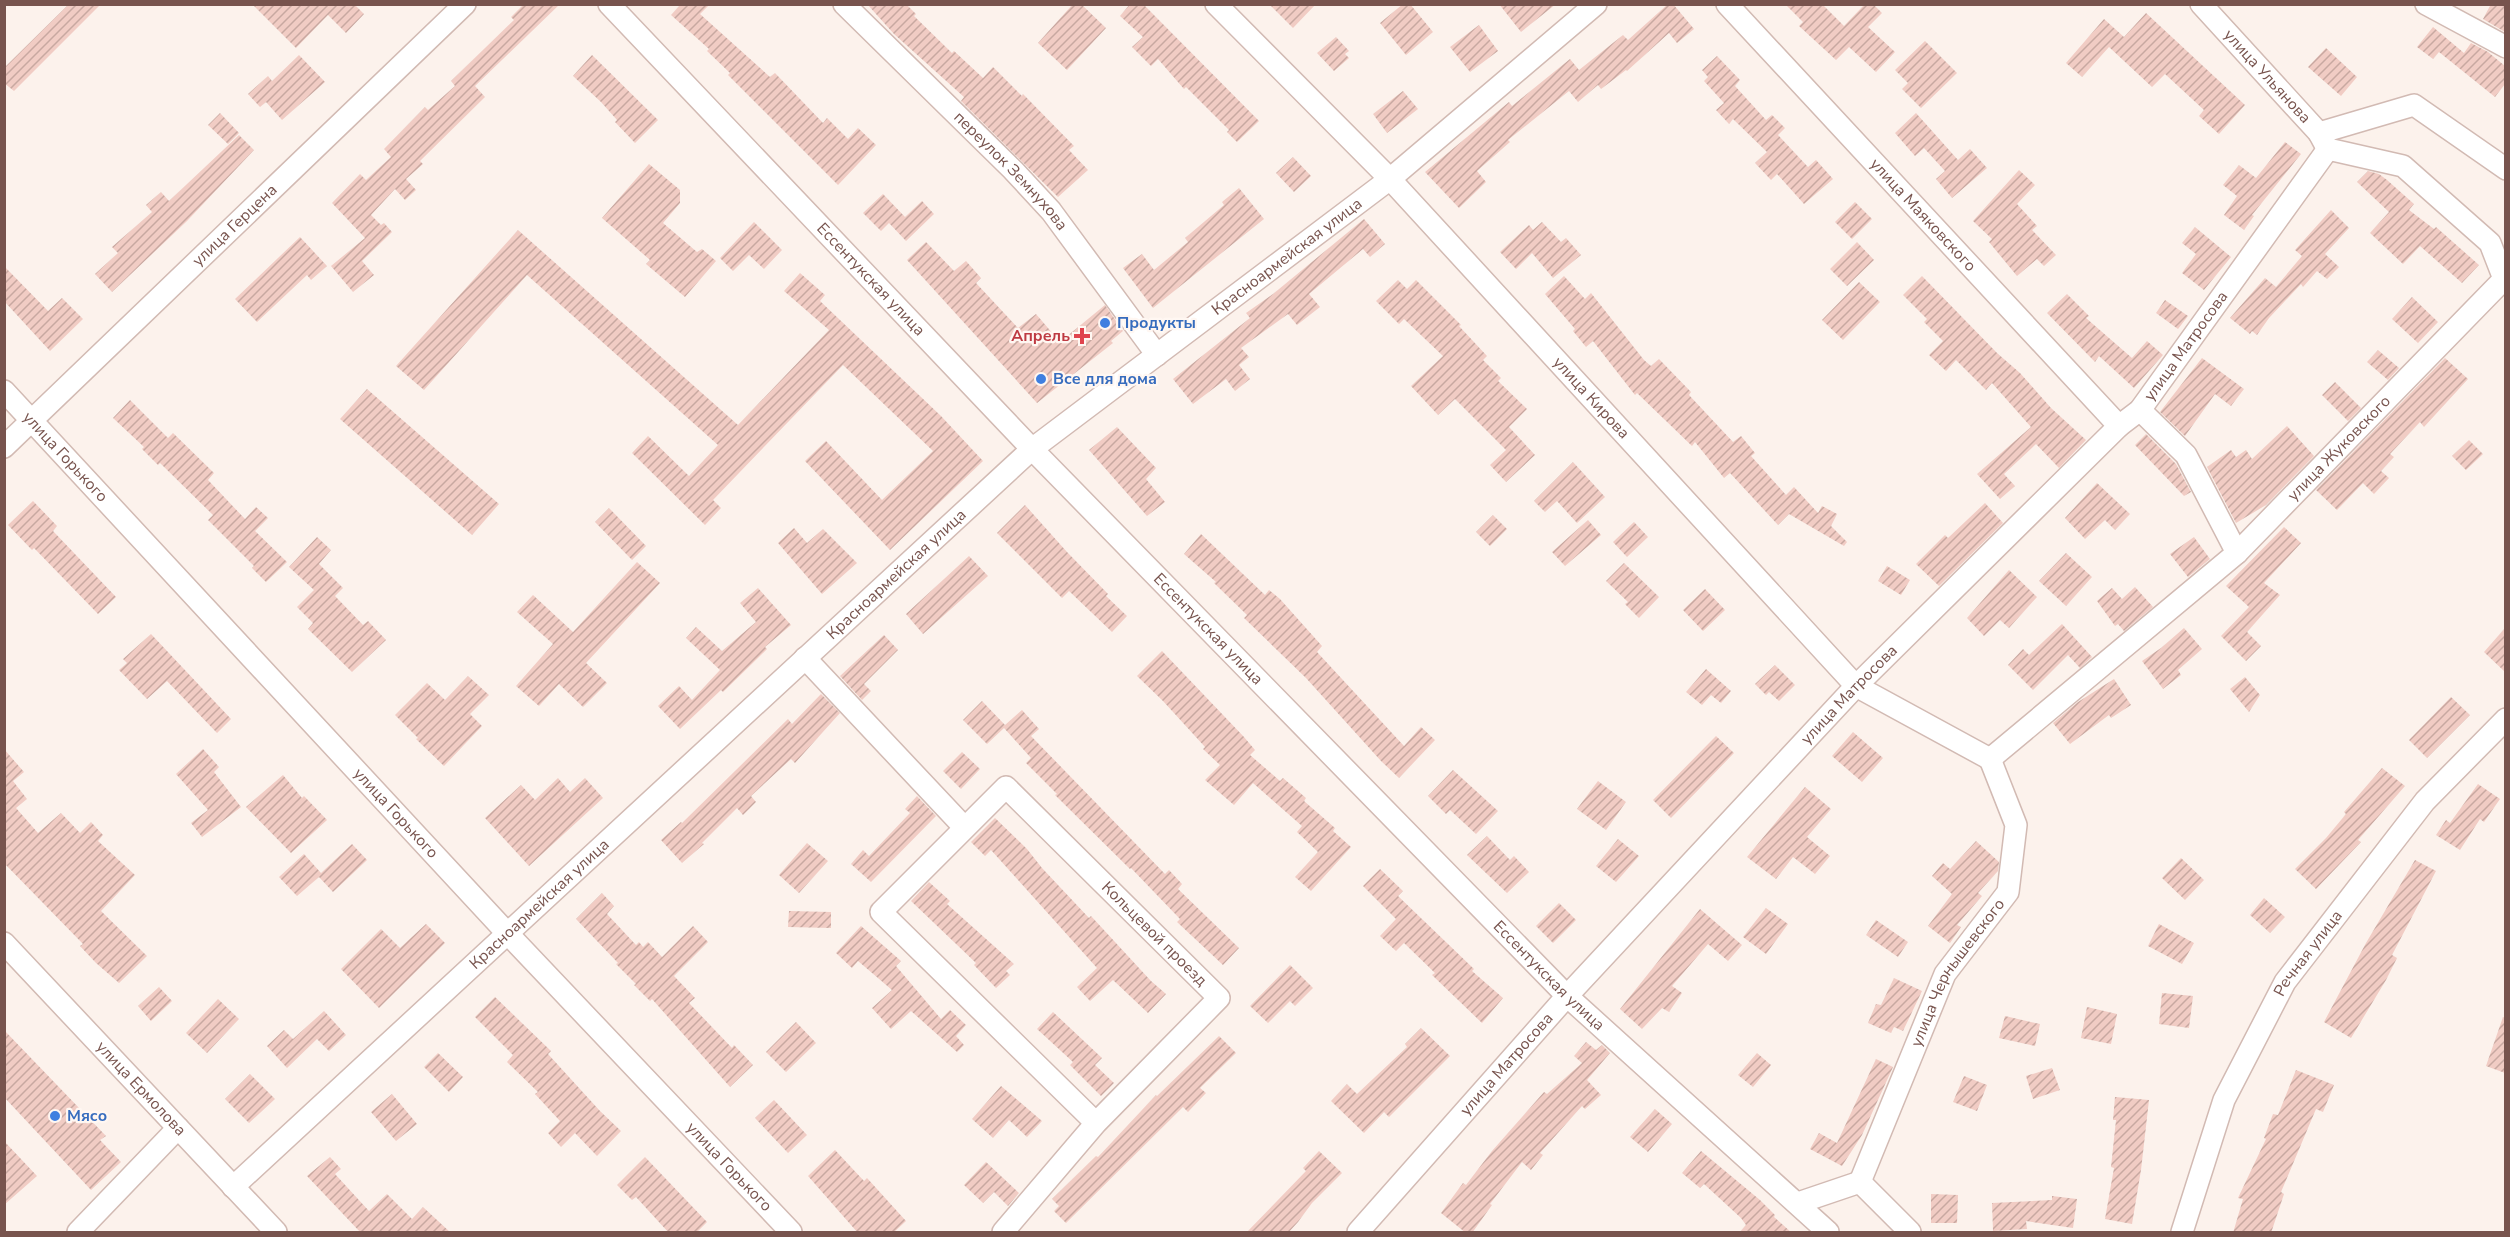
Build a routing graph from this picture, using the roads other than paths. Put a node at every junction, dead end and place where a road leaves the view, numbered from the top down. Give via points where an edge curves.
1 (465, 4) edge
2 (609, 4) edge
3 (844, 4) edge
4 (1215, 4) edge
5 (1596, 4) edge
6 (1727, 4) edge
7 (2201, 4) edge
8 (2426, 4) edge
9 (2505, 47) edge
10 (2324, 142) junction
11 (2505, 169) edge
12 (1390, 179) junction
13 (1157, 355) junction
14 (4, 391) edge
15 (2140, 410) junction
16 (32, 421) junction
17 (2119, 426) junction
18 (4, 447) edge
19 (1032, 449) junction
20 (2237, 553) junction
21 (805, 658) junction
22 (1856, 686) junction
23 (2505, 719) edge
24 (1990, 759) junction
25 (964, 827) junction
26 (508, 934) junction
27 (4, 943) edge
28 (1568, 996) junction
29 (1096, 1123) junction
30 (178, 1128) junction
31 (1860, 1182) junction
32 (233, 1187) junction
33 (1798, 1203) junction
34 (78, 1233) edge
35 (276, 1233) edge
36 (791, 1233) edge
37 (1003, 1233) edge
38 (1358, 1233) edge
39 (1828, 1233) edge
40 (1910, 1233) edge
41 (2182, 1233) edge

1 - 16 street, улица Герцена
2 - 19 street, Ессентукская улица
3 - 13 street, переулок Земнухова via 1051,211
4 - 12 street, улица Кирова
5 - 12 street, Красноармейская улица
6 - 17 street, улица Маяковского
7 - 10 street, улица Ульянова
8 - 9 street
10 - 11 street via 2414,105
10 - 15 street, улица Матросова
10 - 20 street, улица Жуковского via 2403,166 2490,243 2504,279
12 - 13 street, Красноармейская улица
12 - 22 street, улица Кирова
13 - 19 street, Красноармейская улица
14 - 16 street, улица Горького
15 - 17 street, улица Матросова
15 - 20 street via 2186,455
16 - 18 street, улица Герцена
16 - 26 street, улица Горького
17 - 22 street, улица Матросова
19 - 21 street, Красноармейская улица
19 - 28 street, Ессентукская улица
20 - 24 street, улица Жуковского
21 - 25 street
21 - 26 street, Красноармейская улица
22 - 24 street, улица Кирова
22 - 28 street, улица Матросова
23 - 41 street, Речная улица via 2425,801 2285,982 2224,1100
24 - 31 street, улица Чернышевского via 2016,825 2008,892 1946,974
25 - 29 street, Кольцевой проезд via 881,912
25 - 29 street, Кольцевой проезд via 1006,787 1219,998
26 - 32 street, Красноармейская улица
26 - 36 street, улица Горького
27 - 30 street, улица Ермолова
28 - 33 street, Ессентукская улица
28 - 38 street, улица Матросова
29 - 37 street, Кольцевой проезд
30 - 32 street, улица Ермолова
30 - 34 street
31 - 33 street
31 - 40 street
32 - 35 street, улица Ермолова
33 - 39 street, Ессентукская улица

